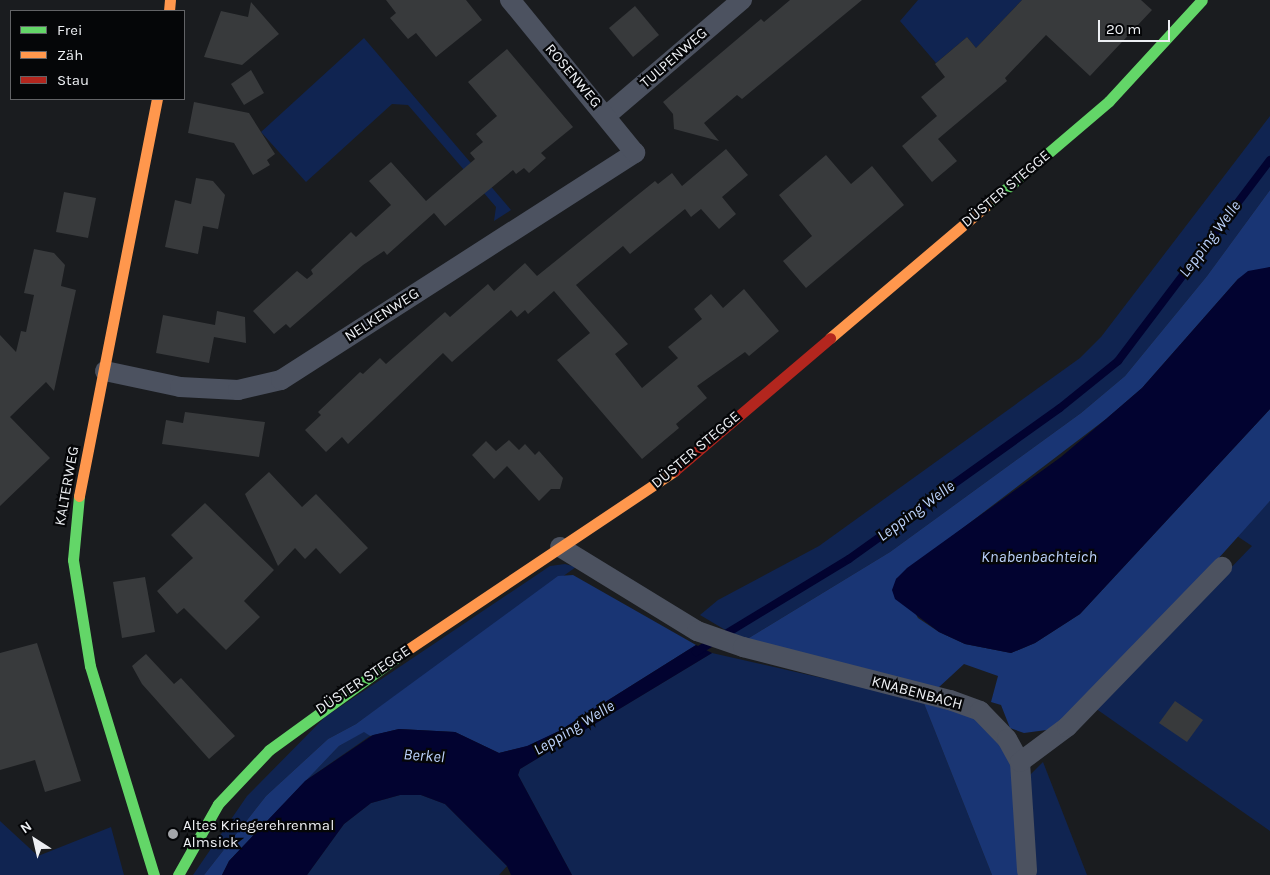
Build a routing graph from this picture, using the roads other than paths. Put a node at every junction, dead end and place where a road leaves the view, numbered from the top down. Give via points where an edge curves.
1 (510, 0) edge
2 (742, 0) edge
3 (1202, 0) edge
4 (157, 100) edge
5 (606, 116) junction
6 (635, 154) joint
7 (105, 371) junction
8 (560, 547) junction
9 (1222, 566) dead end
10 (1020, 762) junction
11 (1027, 871) dead end
12 (154, 875) edge
13 (178, 875) edge

1 - 5 street, ROSENWEG
2 - 5 street, TULPENWEG
3 - 8 street, DÜSTER STEGGE via 1087,120 656,485
4 - 7 street, KALTERWEG
5 - 6 street, ROSENWEG
6 - 7 street, NELKENWEG via 280,380 238,390 180,387
7 - 12 street, KALTERWEG via 74,520 73,560 90,666
8 - 10 street, KNABENBACH via 697,631 743,648 950,700 980,711 1007,739
8 - 13 street, DÜSTER STEGGE via 346,691 269,750 218,804
9 - 10 street via 1067,727
10 - 11 street, KNABENBACH

